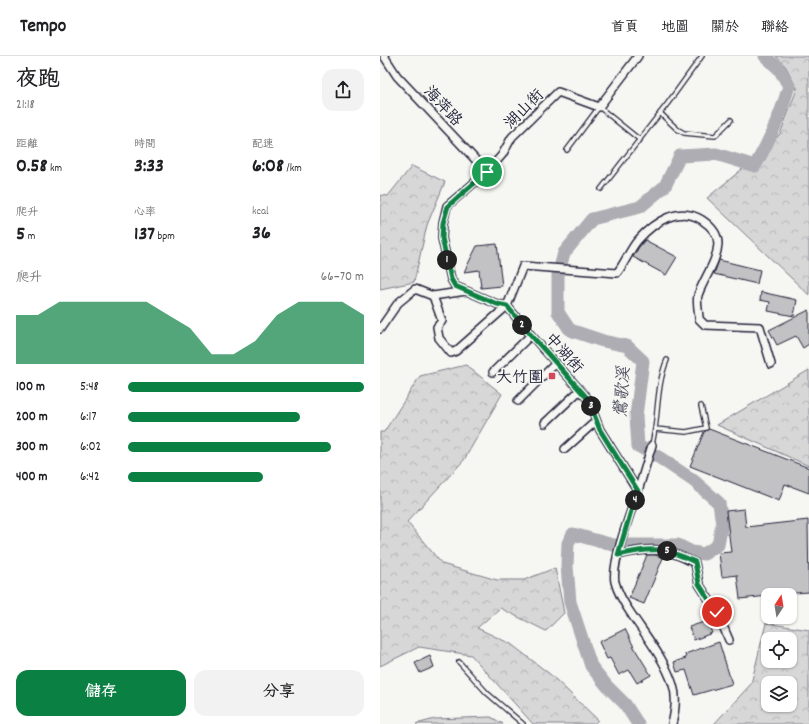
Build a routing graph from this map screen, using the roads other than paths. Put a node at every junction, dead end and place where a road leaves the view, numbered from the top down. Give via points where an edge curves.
1 (384, 56) edge
2 (638, 56) edge
3 (702, 56) edge
4 (599, 107) junction
5 (660, 113) junction
6 (731, 120) dead end
7 (640, 140) junction
8 (567, 150) dead end
9 (487, 172) junction
10 (601, 189) dead end
11 (466, 291) junction
12 (433, 296) junction
13 (507, 306) junction
14 (380, 329) edge
15 (531, 335) junction
16 (667, 360) dead end
17 (556, 363) junction
18 (771, 364) dead end
19 (493, 372) dead end
20 (580, 390) junction
21 (518, 400) dead end
22 (702, 406) dead end
23 (596, 421) junction
24 (545, 423) dead end
25 (655, 429) junction
26 (652, 445) joint
27 (565, 449) dead end
28 (638, 491) junction
29 (619, 552) junction
30 (729, 640) dead end
31 (459, 662) dead end
32 (523, 724) edge
33 (672, 724) edge

1 - 9 street, 海萍路 via 397,76
2 - 4 street
3 - 5 lane
4 - 7 lane
4 - 8 lane
4 - 9 street, 湖山街 via 558,92 512,137 502,155
5 - 6 lane via 677,130 684,133 715,136
5 - 7 lane
7 - 10 lane
9 - 11 street via 448,206 443,223 442,238 451,279 455,286
11 - 12 street
11 - 13 street
12 - 13 street via 442,321 437,327 439,338 451,353
12 - 14 street via 415,289 398,303
13 - 15 street, 中湖街
13 - 18 street via 522,266 617,273 637,240 659,222 673,215 685,213 701,219 717,236 718,246 698,297 699,319 705,325 760,327
15 - 17 street, 中湖街
15 - 19 street
16 - 25 lane via 657,403
17 - 20 street, 中湖街
17 - 21 street
20 - 23 street, 中湖街 via 588,399
20 - 24 street
22 - 25 lane via 706,428 686,432
23 - 27 street
23 - 28 street, 中湖街
25 - 26 lane
26 - 28 street
28 - 29 street
29 - 30 street via 652,549 669,551 695,562 699,584 717,612
29 - 33 street via 615,582 622,600 666,667 674,686 676,700
31 - 32 lane via 487,693

